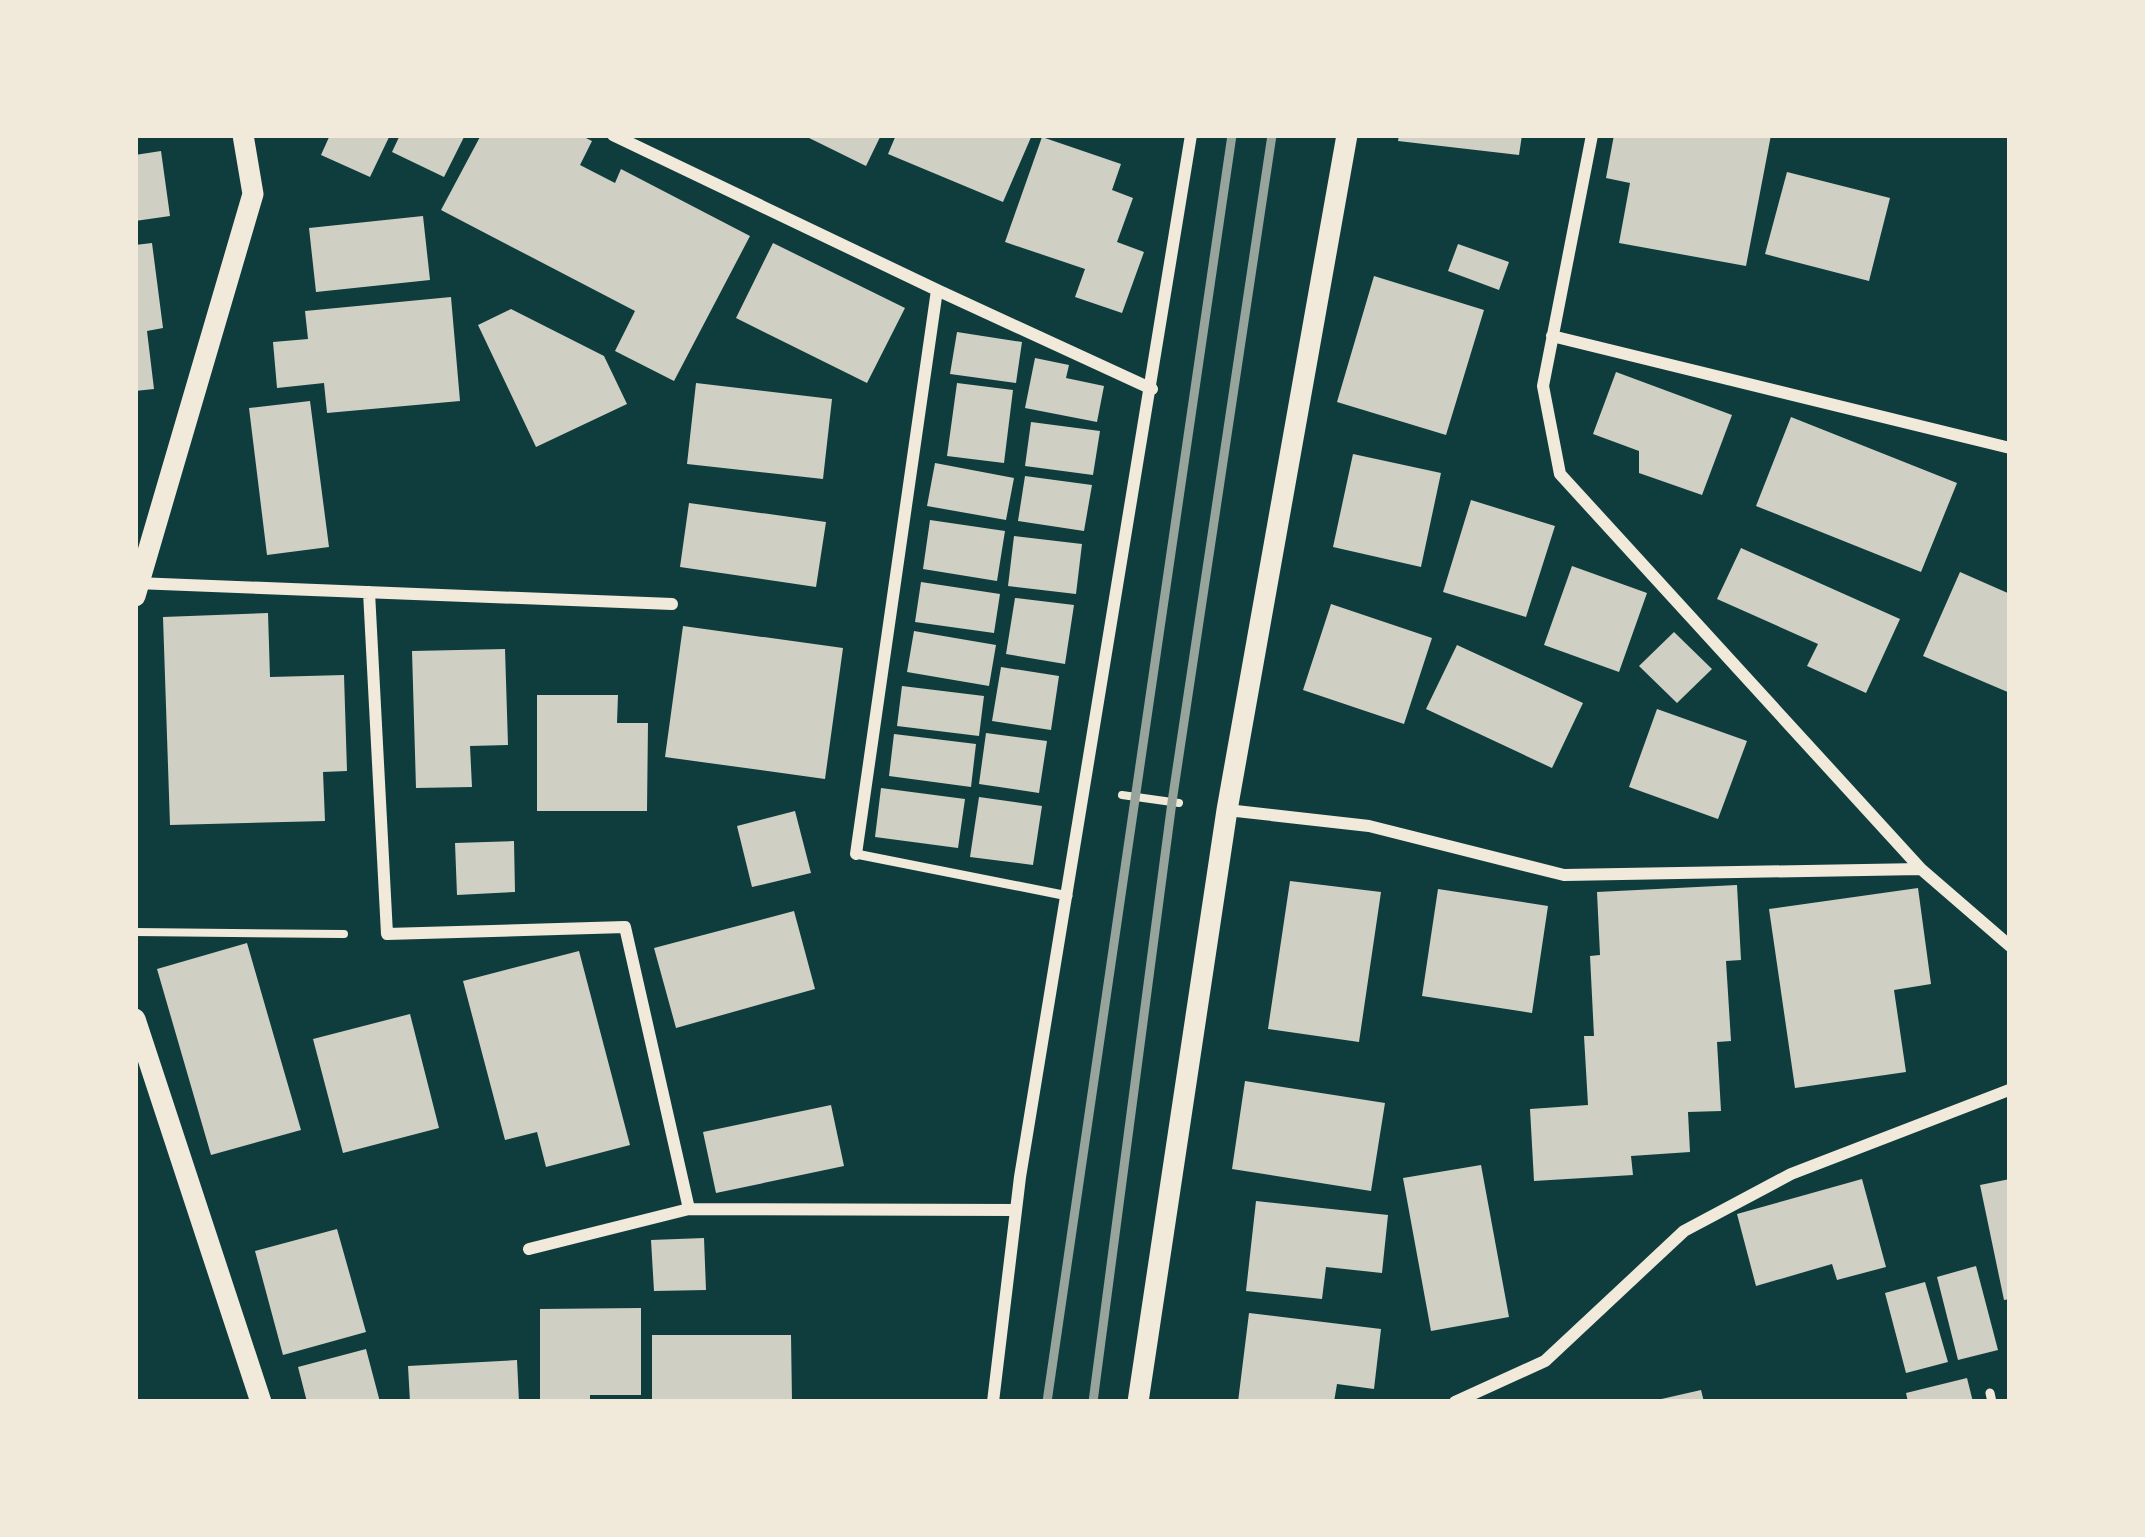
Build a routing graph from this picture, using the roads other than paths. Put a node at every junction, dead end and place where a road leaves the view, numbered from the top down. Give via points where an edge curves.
1 (243, 135) edge
2 (613, 135) edge
3 (1191, 135) edge
4 (1346, 135) edge
5 (1592, 135) edge
6 (937, 290) junction
7 (1552, 336) junction
8 (1152, 389) junction
9 (2010, 448) edge
10 (136, 588) edge
11 (370, 592) junction
12 (672, 604) dead end
13 (1227, 810) junction
14 (856, 854) joint
15 (1921, 869) junction
16 (1068, 896) junction
17 (2010, 946) edge
18 (135, 1019) edge
19 (2010, 1076) edge
20 (2009, 1091) edge
21 (689, 1209) junction
22 (1016, 1210) junction
23 (529, 1249) dead end
24 (261, 1402) edge
25 (993, 1402) edge
26 (1138, 1402) edge
27 (1455, 1402) edge

1 - 10 street via 253,194
2 - 6 street
3 - 8 street
4 - 13 street
5 - 7 street
6 - 8 street
6 - 14 street
7 - 9 street
7 - 15 street via 1543,386 1560,474
8 - 16 street
10 - 11 street
11 - 12 street
11 - 21 street via 387,934 625,928
13 - 15 street via 1369,826 1564,875
13 - 26 street
14 - 16 lane
15 - 17 street
16 - 22 street
18 - 24 street
19 - 20 street
20 - 27 street via 1791,1174 1684,1231 1545,1361
21 - 22 street
21 - 23 street
22 - 25 street

